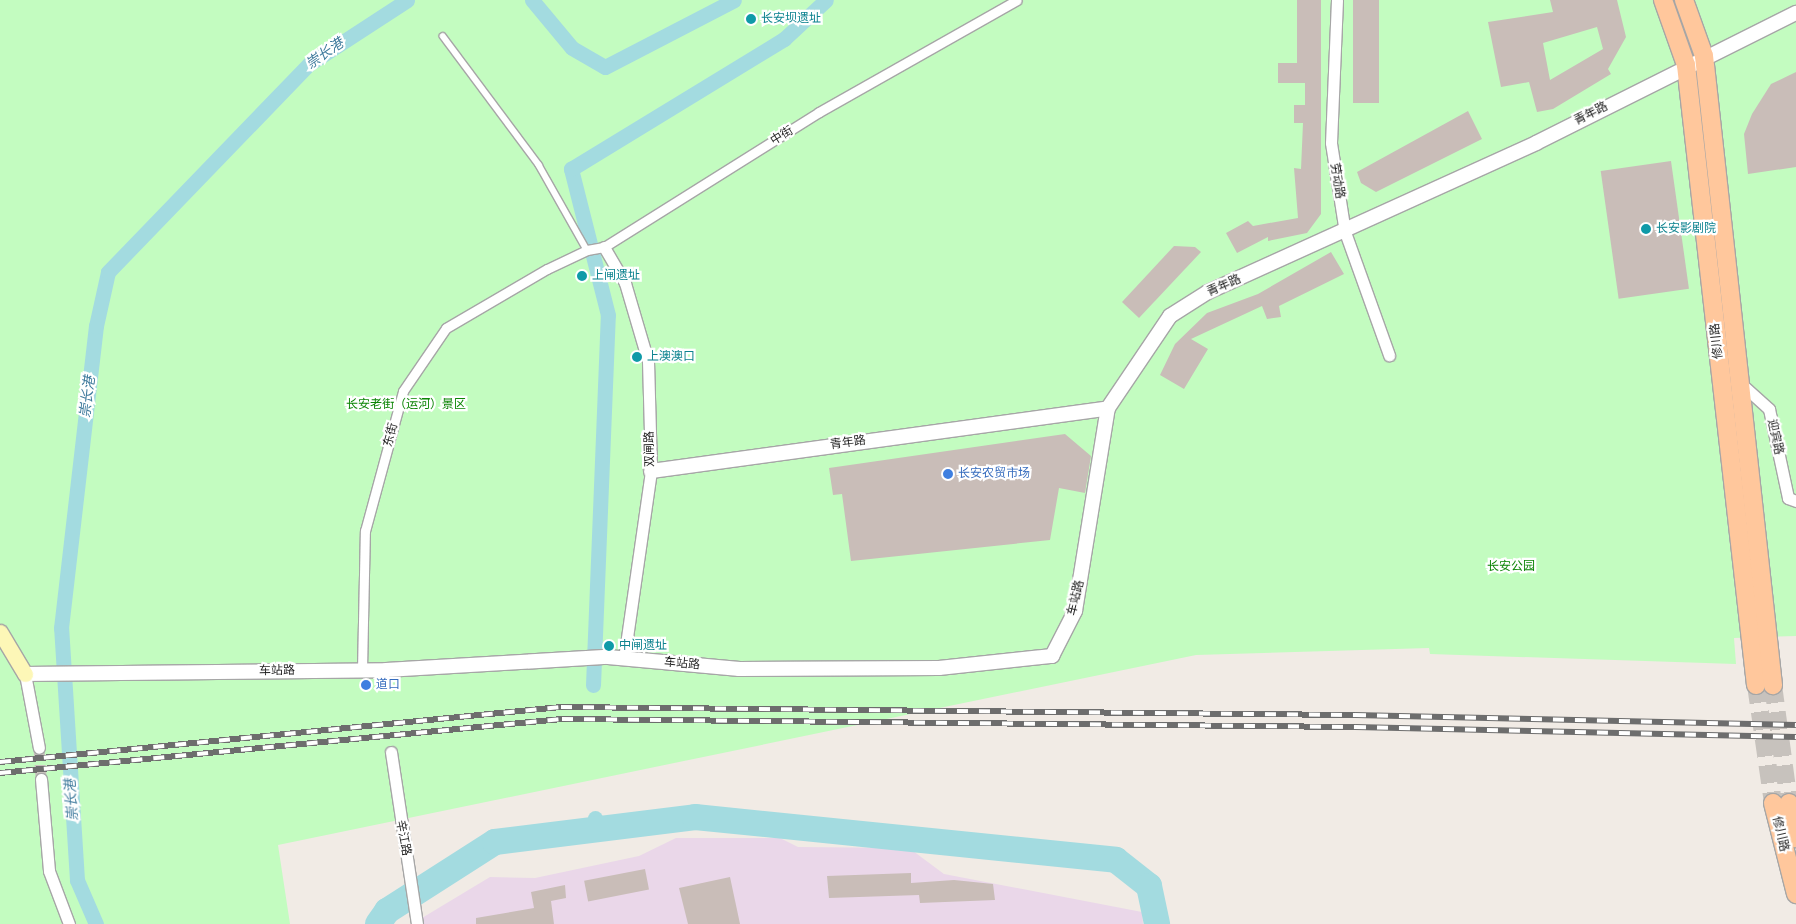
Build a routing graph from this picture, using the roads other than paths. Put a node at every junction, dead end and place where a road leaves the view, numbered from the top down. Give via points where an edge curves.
1 (1017, 0) edge
2 (1337, 0) edge
3 (1663, 0) edge
4 (1684, 0) edge
5 (1796, 13) edge
6 (443, 36) dead end
7 (1704, 56) junction
8 (1686, 65) junction
9 (1345, 232) junction
10 (603, 248) junction
11 (588, 250) junction
12 (547, 269) joint
13 (1389, 354) dead end
14 (1738, 381) junction
15 (1108, 408) junction
16 (651, 471) junction
17 (1796, 501) edge
18 (0, 632) edge
19 (624, 659) junction
20 (362, 670) junction
21 (29, 674) junction
22 (39, 748) tunnel mouth
23 (391, 752) dead end
24 (42, 779) tunnel mouth
25 (1796, 838) edge
26 (1796, 894) edge
27 (69, 924) edge
28 (417, 924) edge

1 - 10 street, 中街 via 819,112
2 - 9 street, 劳动路 via 1331,143
3 - 8 main road, 修川路
4 - 7 main road, 修川路
5 - 7 street, 青年路
6 - 11 lane via 538,165
7 - 8 street, 青年路
7 - 14 main road, 修川路
8 - 9 street, 青年路 via 1536,143
8 - 14 main road, 修川路 via 1765,685
9 - 13 street, 劳动路
9 - 15 street, 青年路 via 1208,292 1170,316
10 - 11 street, 中街
10 - 16 street, 双闸路 via 625,283 648,362
11 - 12 street, 中街
12 - 20 street, 东街 via 446,328 403,391 364,531
14 - 17 street, 迎宾路 via 1769,409 1788,498
15 - 16 street, 青年路
15 - 19 street, 车站路 via 1075,611 1052,656 939,668 739,669
16 - 19 street, 双闸路
18 - 21 main road
19 - 20 street, 车站路
20 - 21 street, 车站路
21 - 22 street
23 - 28 street, 辛江路
24 - 27 street via 49,871
25 - 26 main road, 修川路 via 1781,803

